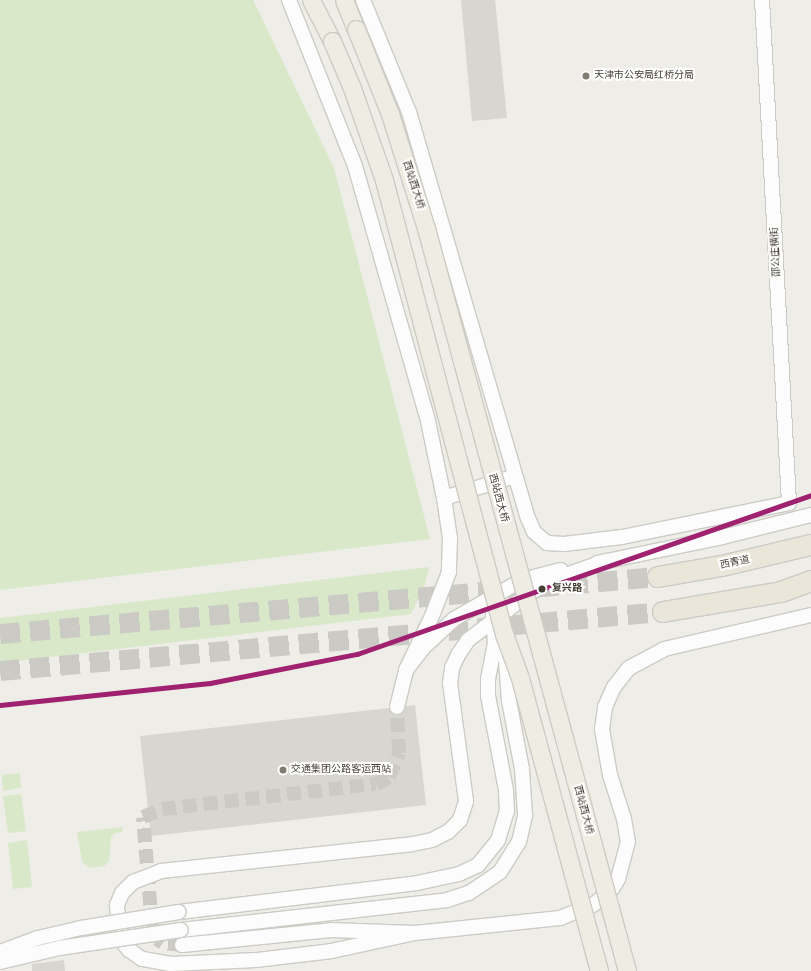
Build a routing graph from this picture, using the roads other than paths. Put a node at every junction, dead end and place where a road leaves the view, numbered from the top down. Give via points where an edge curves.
1 (289, 0) edge
2 (311, 0) edge
3 (344, 0) edge
4 (362, 0) edge
5 (762, 0) edge
6 (515, 476) junction
7 (444, 498) junction
8 (811, 515) edge
9 (811, 545) edge
10 (606, 561) junction
11 (658, 577) tunnel mouth
12 (811, 581) edge
13 (811, 590) edge
14 (781, 592) junction
15 (489, 598) junction
16 (663, 612) tunnel mouth
17 (811, 615) edge
18 (499, 627) junction
19 (406, 670) junction
20 (397, 707) tunnel mouth
21 (415, 933) junction
22 (182, 945) tunnel mouth
23 (0, 952) edge
24 (0, 962) edge
25 (599, 971) edge
26 (627, 971) edge

1 - 7 street via 355,166 428,421
2 - 18 main road, bridge via 352,88 384,180
3 - 26 main road, 西站西大桥, bridge via 390,114 426,228
4 - 6 street via 409,112
5 - 6 street, 邵公庄横街 via 789,503 622,537 554,544 547,543 534,532
6 - 7 street
7 - 19 street via 450,538 449,572 432,616
8 - 10 street
9 - 11 highway, 西青道 via 722,566
10 - 15 street via 522,580
10 - 18 street via 554,579 530,593
12 - 14 highway
13 - 14 highway
14 - 16 highway
15 - 18 street
15 - 19 street via 454,619 423,648
17 - 21 street via 664,649 628,668 614,686 604,707 602,729 610,775 624,819 628,842 618,879 612,889 593,905 560,918
18 - 21 street via 468,640 452,668 451,697 466,801 460,820 448,832 432,840 412,844 161,871 133,882 116,905 121,940 129,950 142,959 171,964 256,960 332,951
18 - 23 street, bridge via 488,679 488,696 506,790 507,811 504,826 491,853 478,865 459,874 417,883 148,916 60,933
18 - 24 street, bridge via 522,769 525,815 519,842 511,857 486,883 469,893 447,900 181,930 59,948
18 - 25 main road, bridge via 520,678
19 - 20 street
21 - 22 street via 331,930

